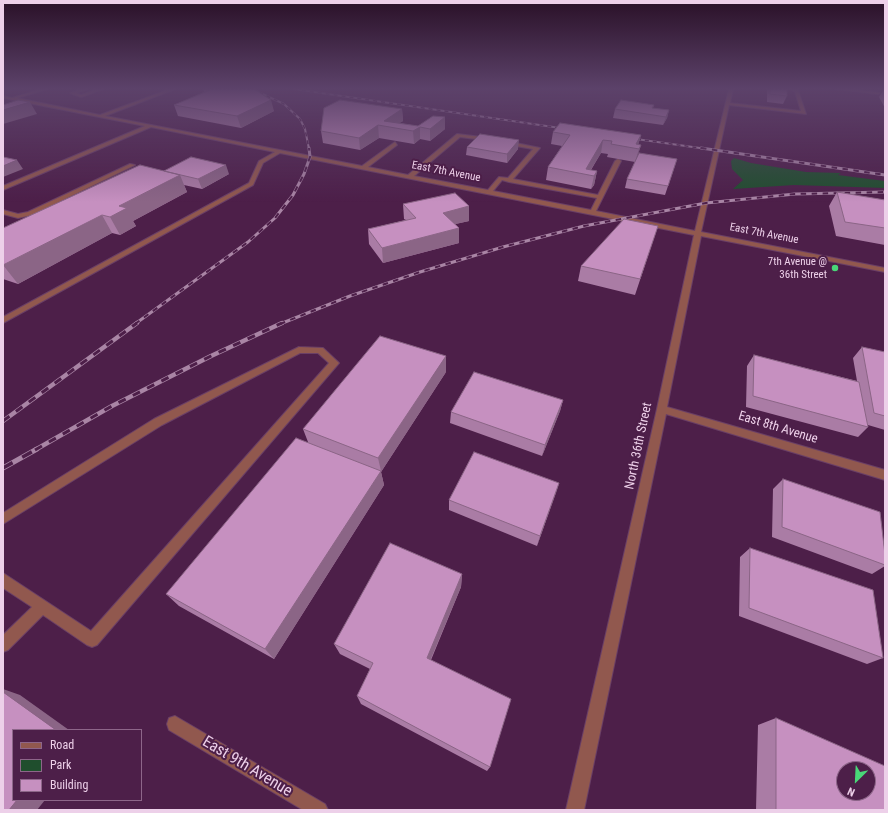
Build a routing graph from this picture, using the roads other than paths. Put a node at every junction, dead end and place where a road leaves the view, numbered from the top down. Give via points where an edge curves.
1 (148, 127) edge
2 (155, 127) edge
3 (722, 127) edge
4 (395, 144) edge
5 (280, 151) junction
6 (618, 161) edge
7 (132, 165) dead end
8 (364, 167) junction
9 (410, 176) junction
10 (509, 180) junction
11 (3, 188) edge
12 (490, 191) junction
13 (600, 196) junction
14 (3, 212) edge
15 (593, 212) junction
16 (699, 233) junction
17 (885, 270) edge
18 (3, 320) edge
19 (662, 409) junction
20 (885, 475) edge
21 (3, 518) edge
22 (3, 580) edge
23 (42, 607) junction
24 (3, 645) edge
25 (176, 724) dead end
26 (319, 810) edge
27 (575, 810) edge

1 - 11 street
2 - 5 street, East 7th Avenue
3 - 16 street, North 36th Street
4 - 8 street
5 - 8 street, East 7th Avenue
5 - 18 street via 261,162 251,184
6 - 13 street
7 - 14 street via 30,214 18,216
8 - 9 street, East 7th Avenue
9 - 10 street via 459,135 537,148
9 - 12 street, East 7th Avenue
10 - 12 street via 501,178
10 - 13 street
12 - 15 street, East 7th Avenue
13 - 15 street
15 - 16 street, East 7th Avenue
16 - 17 street, East 7th Avenue
16 - 19 street, North 36th Street
19 - 20 street, East 8th Avenue
19 - 27 street, North 36th Street
21 - 23 street via 158,422 299,350 320,350 334,363 92,640
22 - 23 street
23 - 24 street
25 - 26 street, East 9th Avenue

